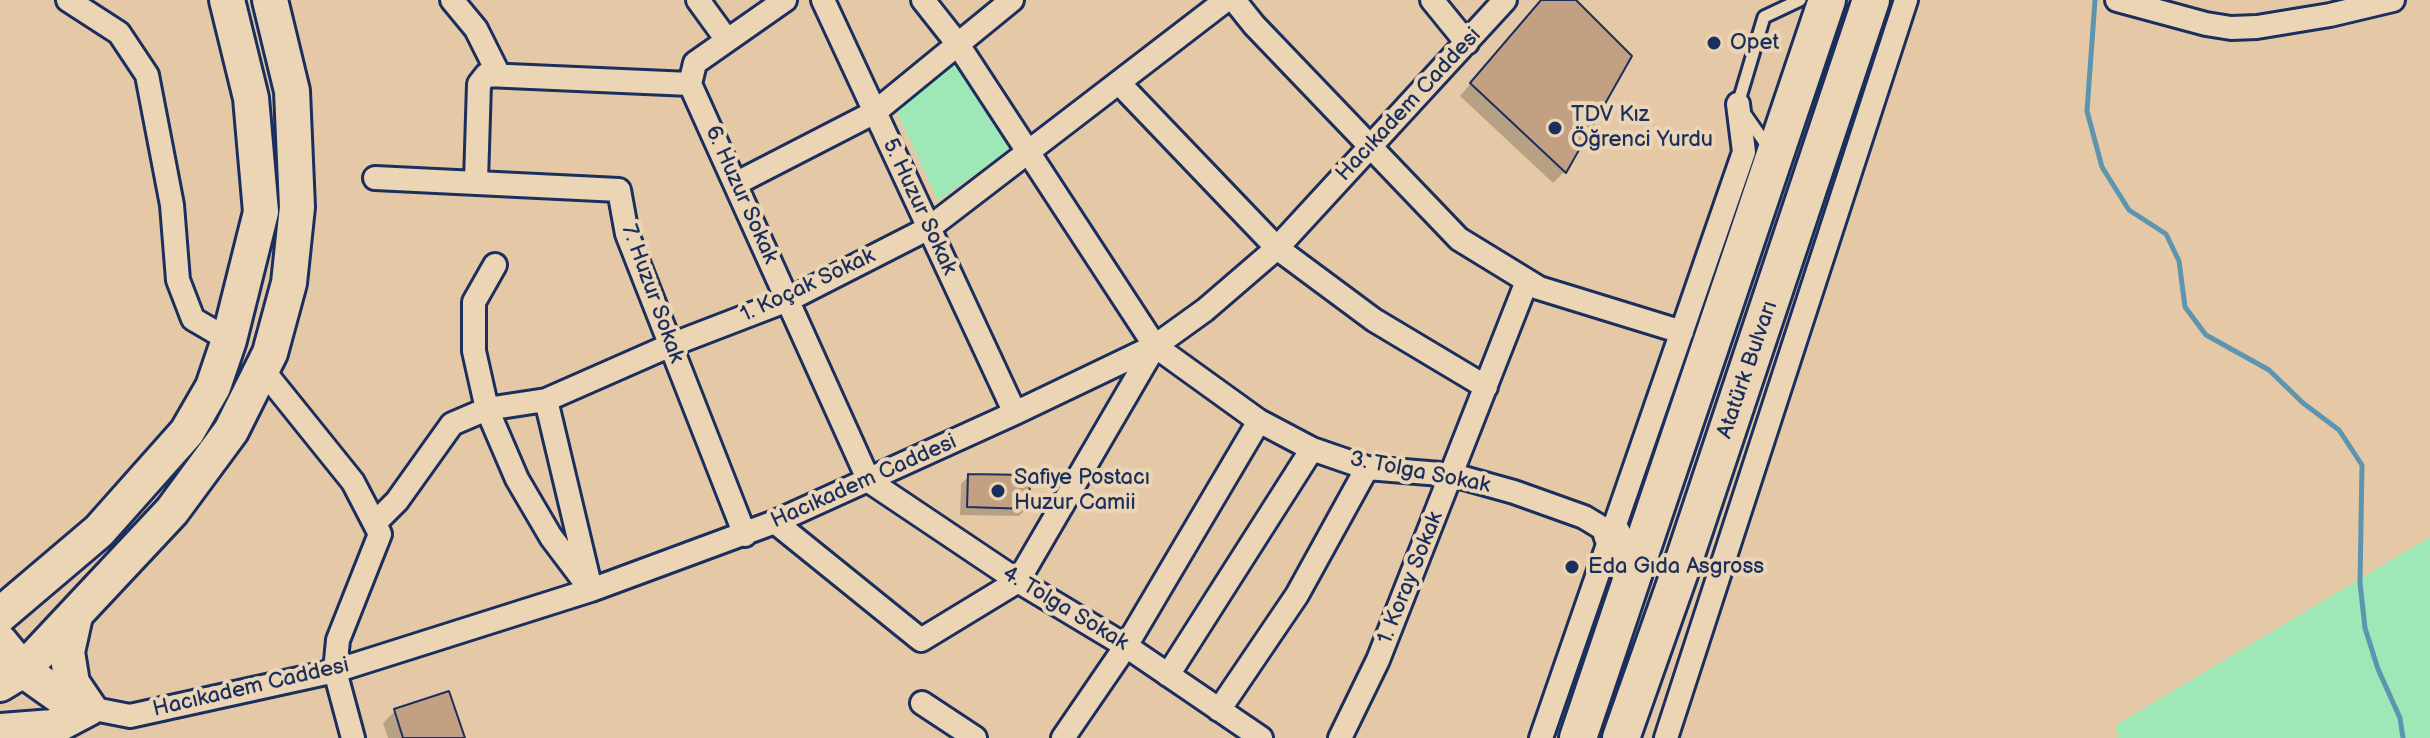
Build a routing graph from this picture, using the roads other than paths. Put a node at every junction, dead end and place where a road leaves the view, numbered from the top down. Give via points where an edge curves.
1 (68, 0) edge
2 (227, 0) edge
3 (270, 0) edge
4 (452, 0) edge
5 (698, 0) edge
6 (785, 0) edge
7 (823, 0) edge
8 (923, 0) edge
9 (1012, 0) edge
10 (1226, 0) edge
11 (1234, 0) edge
12 (1432, 0) edge
13 (1505, 0) edge
14 (1800, 0) edge
15 (1827, 0) edge
16 (1871, 0) edge
17 (1906, 0) edge
18 (2117, 0) edge
19 (2393, 0) edge
20 (2330, 8) edge
21 (727, 40) junction
22 (957, 43) junction
23 (1467, 43) junction
24 (499, 75) junction
25 (1119, 83) junction
26 (690, 84) junction
27 (1738, 104) junction
28 (875, 112) junction
29 (1372, 146) junction
30 (1028, 153) junction
31 (1774, 155) junction
32 (375, 178) dead end
33 (476, 181) junction
34 (737, 183) junction
35 (929, 228) junction
36 (1277, 248) junction
37 (495, 265) dead end
38 (1527, 281) junction
39 (788, 300) junction
40 (229, 340) junction
41 (1695, 342) junction
42 (671, 345) junction
43 (1155, 346) junction
44 (262, 369) junction
45 (1486, 387) junction
46 (546, 400) junction
47 (487, 409) junction
48 (1015, 413) junction
49 (1259, 421) junction
50 (1312, 449) junction
51 (1367, 468) junction
52 (1453, 475) junction
53 (869, 481) junction
54 (775, 522) junction
55 (375, 523) junction
56 (1612, 534) junction
57 (745, 535) junction
58 (1632, 576) junction
59 (1018, 581) junction
60 (591, 590) junction
61 (0, 615) edge
62 (75, 616) junction
63 (0, 642) edge
64 (1126, 646) junction
65 (335, 671) junction
66 (1168, 675) junction
67 (11, 677) edge
68 (922, 703) dead end
69 (89, 708) junction
70 (1219, 710) junction
71 (0, 731) edge
72 (353, 738) edge
73 (975, 738) edge
74 (1063, 738) edge
75 (1261, 738) edge
76 (1340, 738) edge
77 (1541, 738) edge
78 (1578, 738) edge
79 (1621, 738) edge
80 (1666, 738) edge

1 - 40 street via 119,33 147,75 172,205 178,280 193,319
2 - 40 main road via 251,98 261,212
3 - 44 main road via 292,91 297,207 289,283
4 - 24 street via 476,29
5 - 21 street
6 - 21 street
7 - 28 street, 5. Huzur Sokak
8 - 22 street
9 - 22 street
10 - 25 street, 1. Koçak Sokak
11 - 29 street
12 - 23 street
13 - 23 street, Hacıkadem Caddesi
14 - 27 lane via 1764,17
15 - 31 highway, Atatürk Bulvarı
16 - 79 highway, Atatürk Bulvarı
17 - 80 street
18 - 20 street via 2231,28 2257,27
19 - 20 street
21 - 26 street via 695,63
22 - 28 street
22 - 30 street
23 - 29 street, Hacıkadem Caddesi
24 - 26 street
24 - 33 street via 486,75 479,84
25 - 30 street, 1. Koçak Sokak
25 - 36 street
26 - 34 street, 6. Huzur Sokak
27 - 31 lane
27 - 41 street via 1744,152
28 - 34 street
28 - 35 street, 5. Huzur Sokak
29 - 36 street, Hacıkadem Caddesi
29 - 38 street via 1459,239
30 - 35 street, 1. Koçak Sokak
30 - 43 street
31 - 41 highway, Atatürk Bulvarı
32 - 33 street, 7. Huzur Sokak
33 - 42 street, 7. Huzur Sokak via 619,190 627,234
34 - 39 street, 6. Huzur Sokak
35 - 39 street, 1. Koçak Sokak
35 - 48 street, 5. Huzur Sokak
36 - 43 street, Hacıkadem Caddesi
36 - 45 street via 1374,320
37 - 47 street via 474,302 474,351
38 - 41 street
38 - 45 street, 1. Koray Sokak
39 - 42 street, 1. Koçak Sokak
39 - 53 street, 6. Huzur Sokak
40 - 61 main road via 213,387 187,432 99,531
41 - 56 street
41 - 58 highway, Atatürk Bulvarı
42 - 46 street, 1. Koçak Sokak
42 - 57 street, 7. Huzur Sokak
43 - 48 street, Hacıkadem Caddesi
43 - 49 street, 3. Tolga Sokak
43 - 59 street
44 - 55 street via 353,482
44 - 62 main road via 231,431 172,511
45 - 52 street, 1. Koray Sokak
46 - 47 street, 1. Koçak Sokak
46 - 60 street
47 - 55 street, 1. Koçak Sokak via 452,424
47 - 60 street via 517,479
48 - 53 street, Hacıkadem Caddesi
49 - 50 street, 3. Tolga Sokak
49 - 64 street
50 - 51 street, 3. Tolga Sokak
50 - 66 street
51 - 52 street, 3. Tolga Sokak
51 - 70 street via 1297,595
52 - 56 street, 3. Tolga Sokak via 1584,517
52 - 76 street, 1. Koray Sokak via 1378,660
53 - 54 street, Hacıkadem Caddesi
53 - 59 street, 4. Tolga Sokak
54 - 57 street, Hacıkadem Caddesi
54 - 59 street via 921,640
55 - 65 street via 380,534 338,640
56 - 58 highway
56 - 77 street
57 - 60 street, Hacıkadem Caddesi
58 - 78 highway, Atatürk Bulvarı
59 - 64 street, 4. Tolga Sokak
60 - 65 street, Hacıkadem Caddesi
62 - 67 main road
62 - 69 main road via 67,652 72,683
63 - 67 main road
64 - 66 street, 4. Tolga Sokak
64 - 74 street
65 - 69 street, Hacıkadem Caddesi via 130,716
65 - 72 street
66 - 70 street, 4. Tolga Sokak
67 - 69 main road
68 - 73 street
69 - 71 main road via 53,727
70 - 75 street, 4. Tolga Sokak

